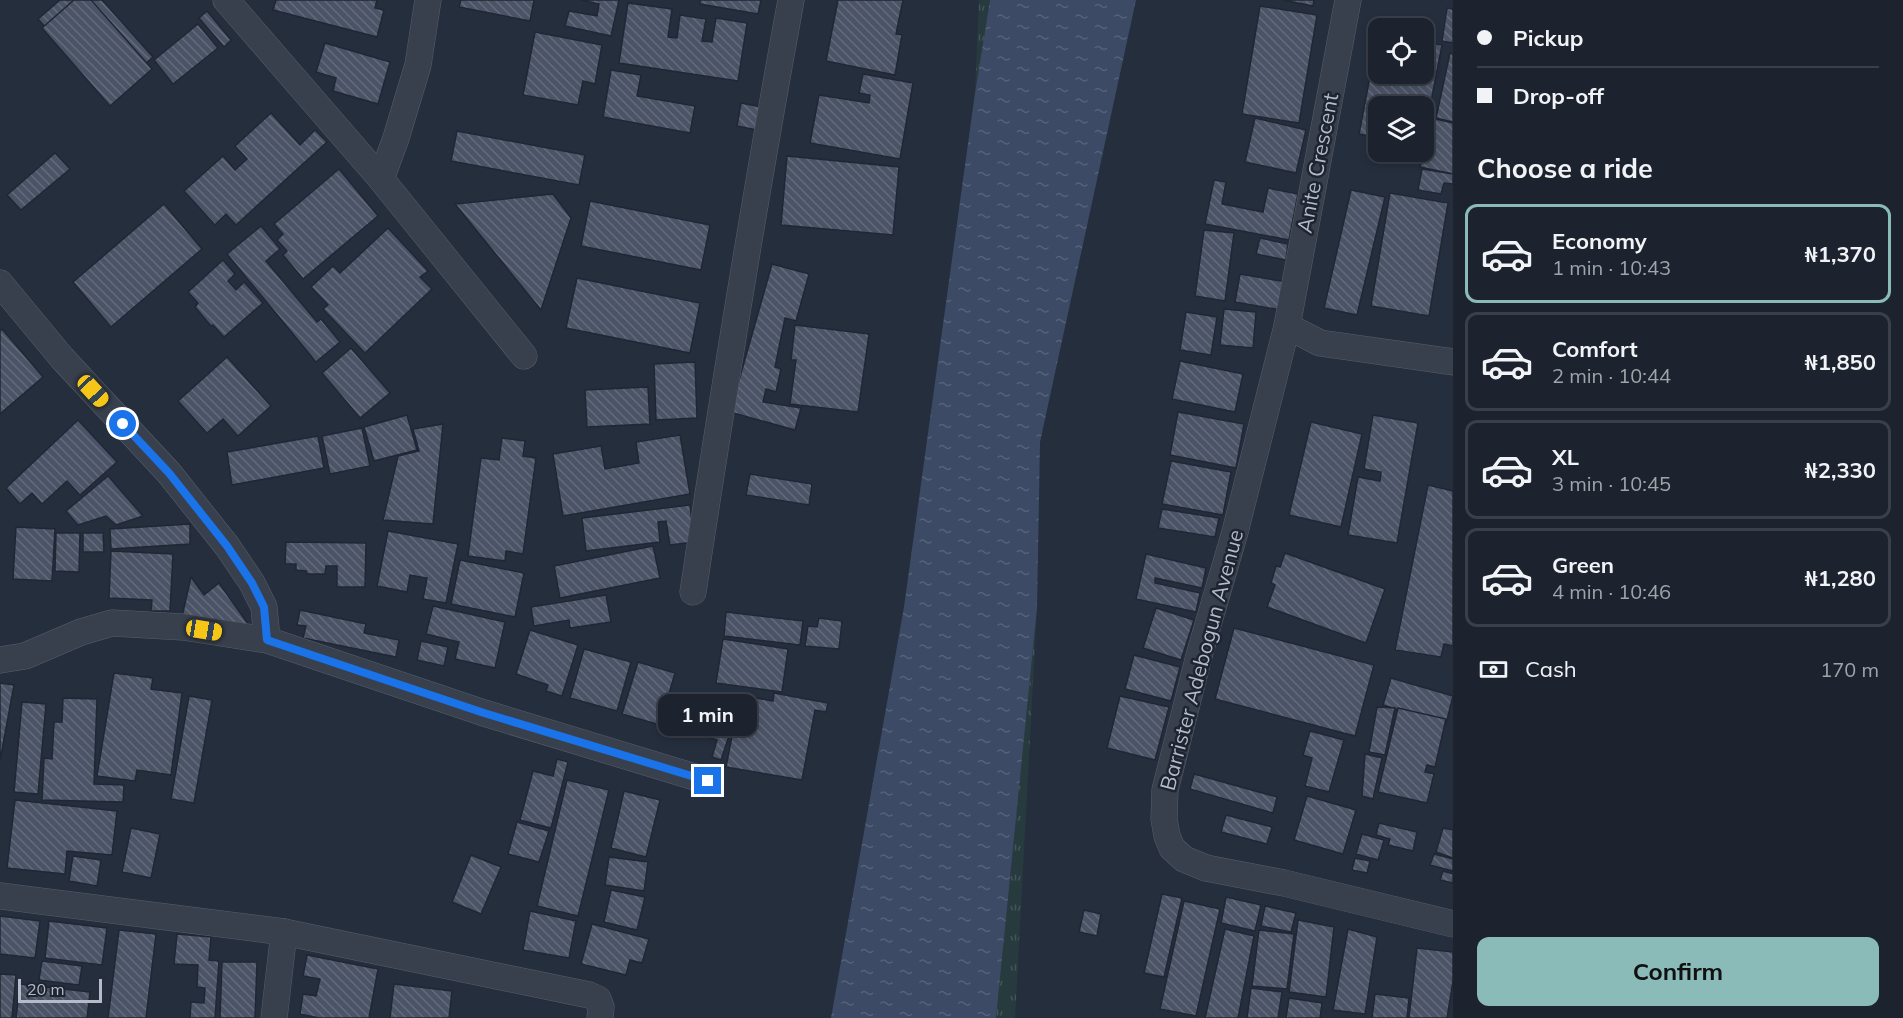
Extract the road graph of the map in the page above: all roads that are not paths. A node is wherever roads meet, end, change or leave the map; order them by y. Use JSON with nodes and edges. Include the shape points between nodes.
{"nodes":[{"id":1,"x":226,"y":0,"type":"edge"},
{"id":2,"x":428,"y":0,"type":"edge"},
{"id":3,"x":791,"y":0,"type":"edge"},
{"id":4,"x":1348,"y":0,"type":"edge"},
{"id":5,"x":381,"y":179,"type":"junction"},
{"id":6,"x":0,"y":283,"type":"edge"},
{"id":7,"x":1287,"y":326,"type":"junction"},
{"id":8,"x":524,"y":356,"type":"dead end"},
{"id":9,"x":1453,"y":362,"type":"edge"},
{"id":10,"x":693,"y":592,"type":"dead end"},
{"id":11,"x":267,"y":640,"type":"junction"},
{"id":12,"x":0,"y":660,"type":"edge"},
{"id":13,"x":708,"y":781,"type":"dead end"},
{"id":14,"x":0,"y":896,"type":"edge"},
{"id":15,"x":1453,"y":924,"type":"edge"},
{"id":16,"x":284,"y":932,"type":"junction"},
{"id":17,"x":599,"y":1008,"type":"edge"},
{"id":18,"x":274,"y":1018,"type":"edge"}],
"edges":[{"from":1,"to":5,"type":"street"},
{"from":2,"to":5,"type":"street","via":[[418,65]]},
{"from":3,"to":10,"type":"street","via":[[751,222]]},
{"from":4,"to":7,"type":"street","name":"Anite Crescent"},
{"from":5,"to":8,"type":"street"},
{"from":6,"to":11,"type":"street","via":[[62,358],[169,473],[227,546],[264,607]]},
{"from":7,"to":9,"type":"street","via":[[1320,343]]},
{"from":7,"to":15,"type":"street","name":"Barrister Adebogun Avenue","via":[[1178,737],[1166,790],[1167,836],[1184,860],[1206,868]]},
{"from":11,"to":12,"type":"street","via":[[183,627],[112,623],[25,656]]},
{"from":11,"to":13,"type":"street","via":[[484,713]]},
{"from":14,"to":16,"type":"street"},
{"from":16,"to":17,"type":"street","via":[[589,995]]},
{"from":16,"to":18,"type":"street"}]}
